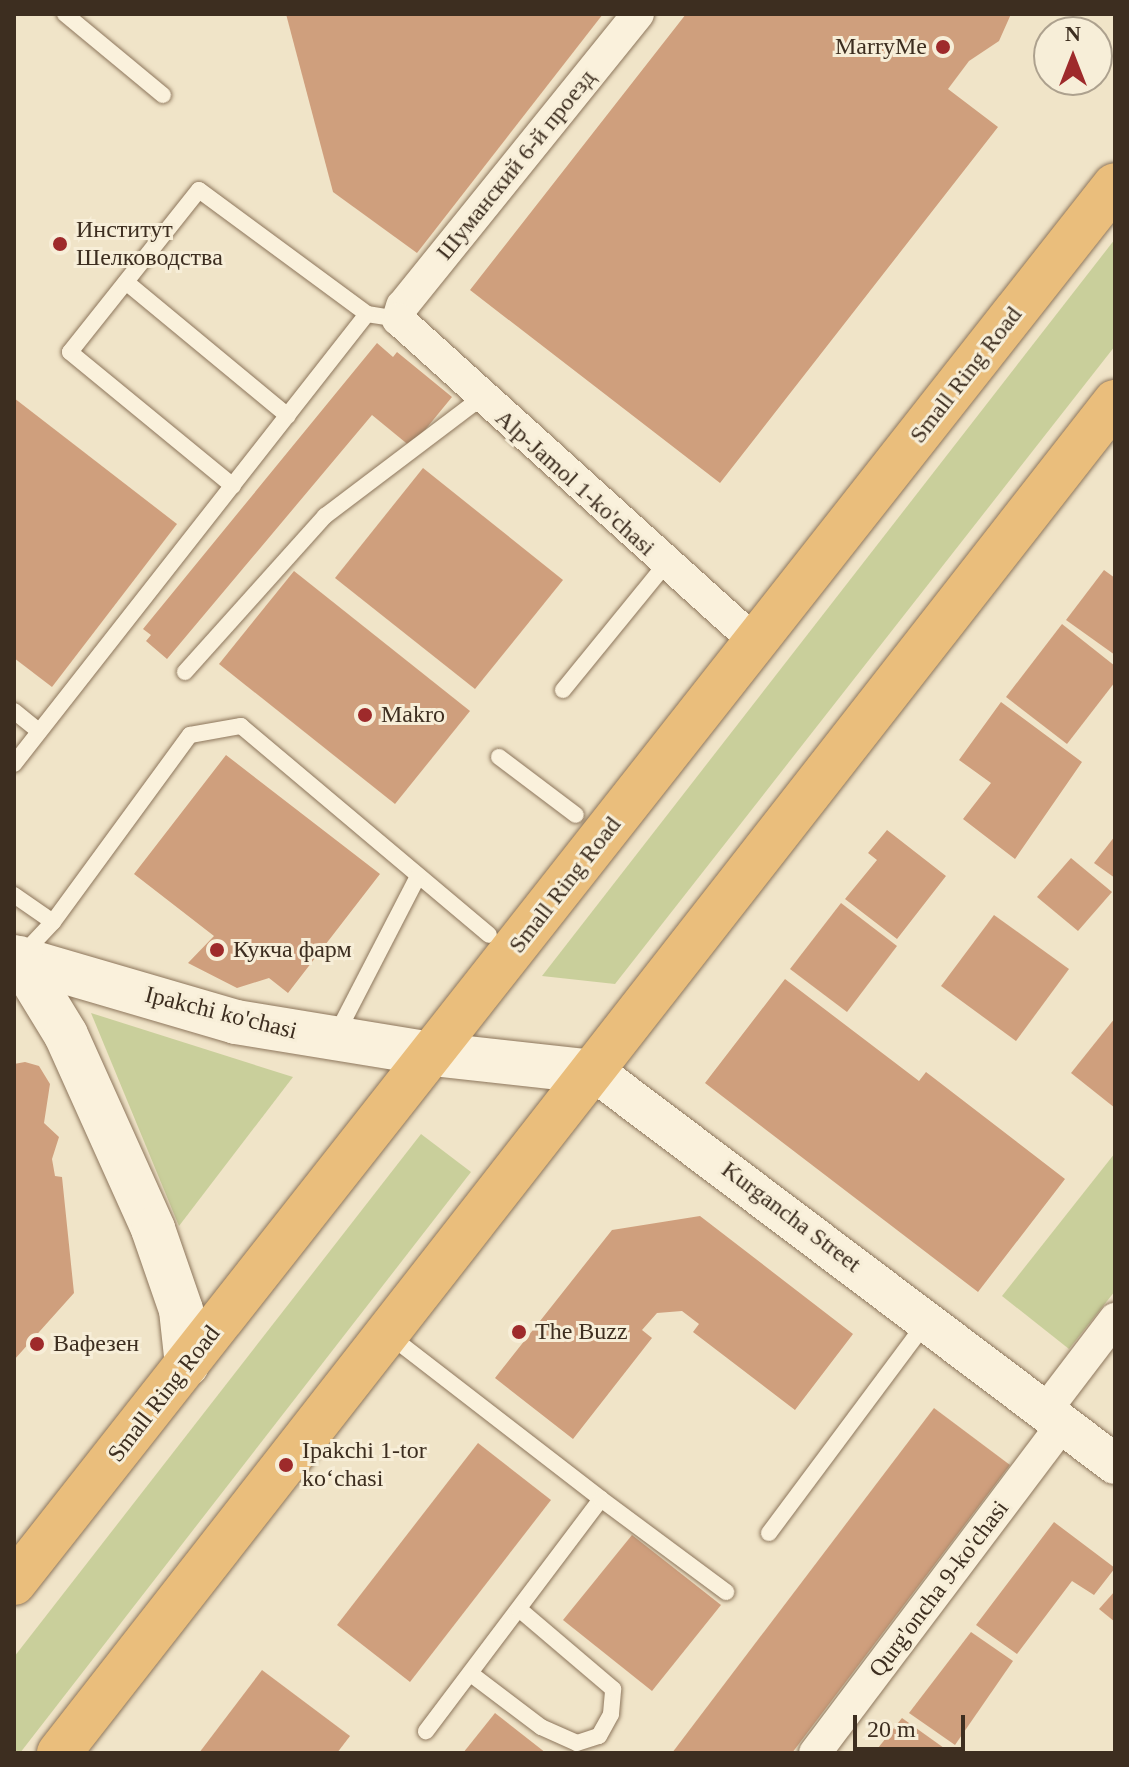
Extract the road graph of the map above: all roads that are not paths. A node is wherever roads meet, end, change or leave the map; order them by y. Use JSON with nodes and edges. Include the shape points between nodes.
{"nodes":[{"id":1,"x":65,"y":14,"type":"edge"},
{"id":2,"x":638,"y":14,"type":"edge"},
{"id":3,"x":163,"y":95,"type":"dead end"},
{"id":4,"x":1115,"y":185,"type":"edge"},
{"id":5,"x":126,"y":282,"type":"junction"},
{"id":6,"x":383,"y":316,"type":"junction"},
{"id":7,"x":481,"y":398,"type":"junction"},
{"id":8,"x":1115,"y":402,"type":"edge"},
{"id":9,"x":288,"y":416,"type":"junction"},
{"id":10,"x":233,"y":486,"type":"junction"},
{"id":11,"x":665,"y":565,"type":"junction"},
{"id":12,"x":757,"y":643,"type":"junction"},
{"id":13,"x":185,"y":672,"type":"dead end"},
{"id":14,"x":563,"y":690,"type":"dead end"},
{"id":15,"x":14,"y":711,"type":"edge"},
{"id":16,"x":39,"y":731,"type":"junction"},
{"id":17,"x":499,"y":757,"type":"dead end"},
{"id":18,"x":14,"y":764,"type":"edge"},
{"id":19,"x":576,"y":815,"type":"dead end"},
{"id":20,"x":418,"y":876,"type":"junction"},
{"id":21,"x":14,"y":895,"type":"edge"},
{"id":22,"x":53,"y":922,"type":"junction"},
{"id":23,"x":489,"y":935,"type":"dead end"},
{"id":24,"x":17,"y":957,"type":"edge"},
{"id":25,"x":335,"y":1039,"type":"junction"},
{"id":26,"x":432,"y":1054,"type":"junction"},
{"id":27,"x":595,"y":1072,"type":"junction"},
{"id":28,"x":1115,"y":1319,"type":"edge"},
{"id":29,"x":926,"y":1321,"type":"junction"},
{"id":30,"x":388,"y":1334,"type":"junction"},
{"id":31,"x":187,"y":1365,"type":"junction"},
{"id":32,"x":1054,"y":1417,"type":"junction"},
{"id":33,"x":1115,"y":1464,"type":"edge"},
{"id":34,"x":601,"y":1499,"type":"junction"},
{"id":35,"x":769,"y":1533,"type":"dead end"},
{"id":36,"x":14,"y":1583,"type":"edge"},
{"id":37,"x":726,"y":1592,"type":"dead end"},
{"id":38,"x":519,"y":1609,"type":"junction"},
{"id":39,"x":471,"y":1674,"type":"junction"},
{"id":40,"x":426,"y":1731,"type":"dead end"},
{"id":41,"x":59,"y":1753,"type":"edge"},
{"id":42,"x":815,"y":1753,"type":"edge"}],
"edges":[{"from":1,"to":3,"type":"lane"},
{"from":2,"to":6,"type":"street","name":"Шуманский 6-й проезд","via":[[402,306]]},
{"from":4,"to":12,"type":"highway","name":"Small Ring Road"},
{"from":5,"to":6,"type":"lane","via":[[199,190]]},
{"from":5,"to":9,"type":"lane"},
{"from":5,"to":10,"type":"lane","via":[[70,352]]},
{"from":6,"to":7,"type":"street","name":"Alp-Jamol 1-ko'chasi"},
{"from":6,"to":9,"type":"lane"},
{"from":7,"to":11,"type":"street","name":"Alp-Jamol 1-ko'chasi"},
{"from":7,"to":13,"type":"lane","via":[[325,516]]},
{"from":8,"to":27,"type":"highway"},
{"from":9,"to":10,"type":"lane"},
{"from":10,"to":16,"type":"lane"},
{"from":11,"to":12,"type":"street","name":"Alp-Jamol 1-ko'chasi"},
{"from":11,"to":14,"type":"lane"},
{"from":12,"to":26,"type":"highway","name":"Small Ring Road"},
{"from":15,"to":16,"type":"lane"},
{"from":16,"to":18,"type":"lane"},
{"from":17,"to":19,"type":"lane"},
{"from":20,"to":22,"type":"lane","via":[[241,726],[190,735]]},
{"from":20,"to":23,"type":"lane"},
{"from":20,"to":25,"type":"lane"},
{"from":21,"to":22,"type":"lane"},
{"from":22,"to":24,"type":"lane"},
{"from":24,"to":25,"type":"main road","name":"Ipakchi ko'chasi","via":[[236,1022]]},
{"from":24,"to":31,"type":"main road","via":[[66,1035],[153,1229],[181,1310]]},
{"from":25,"to":26,"type":"main road","name":"Ipakchi ko'chasi"},
{"from":26,"to":27,"type":"main road"},
{"from":26,"to":31,"type":"highway","name":"Small Ring Road"},
{"from":27,"to":29,"type":"street","name":"Kurgancha Street"},
{"from":27,"to":30,"type":"highway"},
{"from":28,"to":32,"type":"street","name":"Qurg'oncha 9-ko'chasi"},
{"from":29,"to":32,"type":"street","name":"Kurgancha Street"},
{"from":29,"to":35,"type":"lane"},
{"from":30,"to":34,"type":"lane"},
{"from":30,"to":41,"type":"highway"},
{"from":31,"to":36,"type":"highway","name":"Small Ring Road"},
{"from":32,"to":33,"type":"street","name":"Kurgancha Street"},
{"from":32,"to":42,"type":"street","name":"Qurg'oncha 9-ko'chasi"},
{"from":34,"to":37,"type":"lane"},
{"from":34,"to":38,"type":"lane"},
{"from":38,"to":39,"type":"lane"},
{"from":38,"to":39,"type":"lane","via":[[613,1689],[611,1714],[599,1736],[577,1743],[541,1727]]},
{"from":39,"to":40,"type":"lane"}]}
